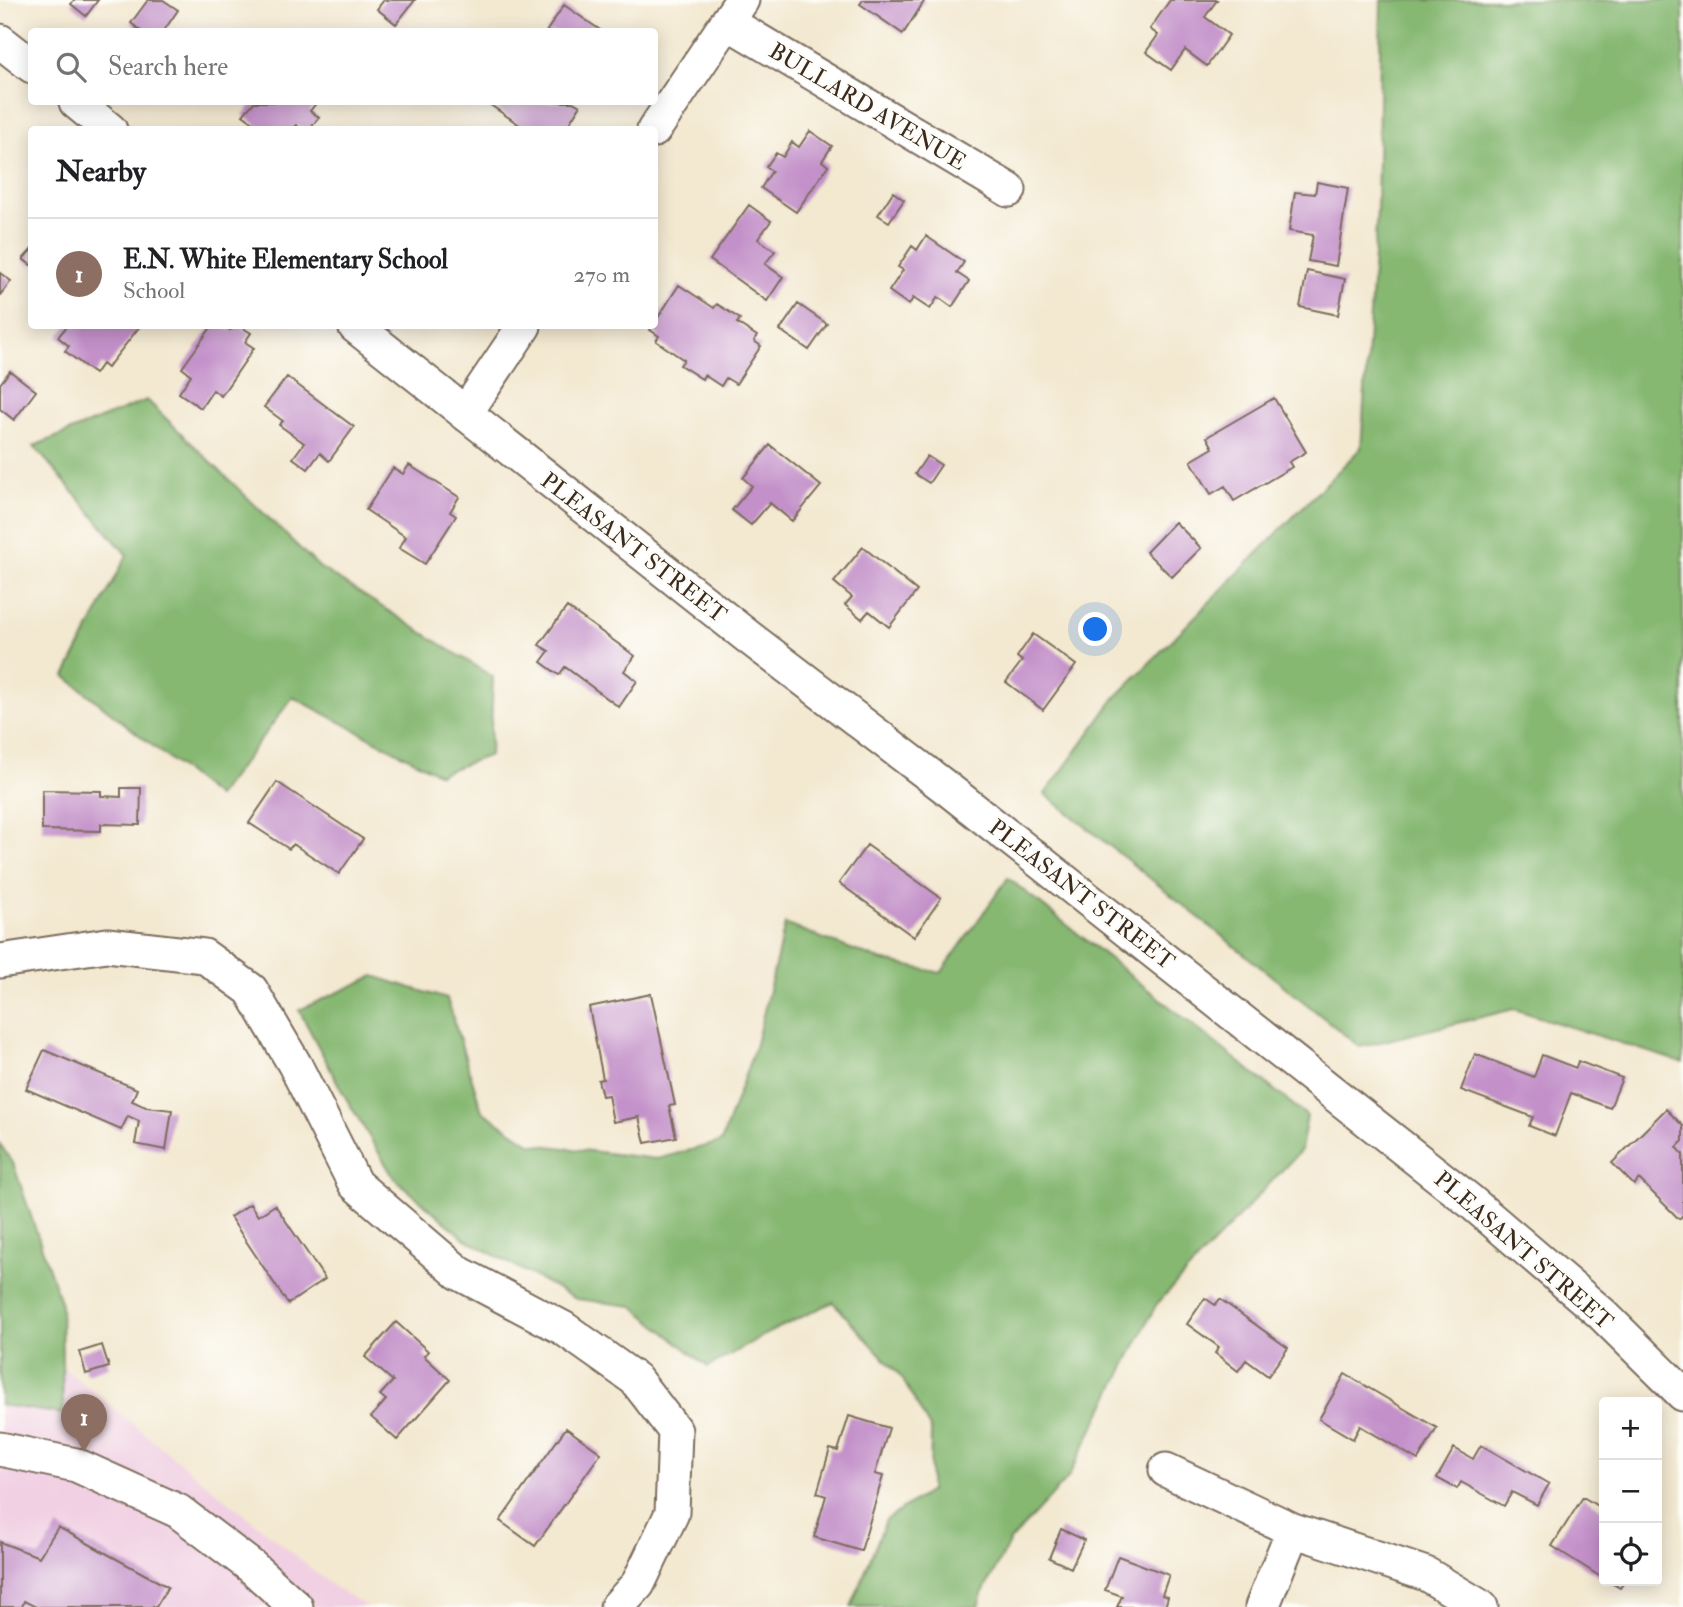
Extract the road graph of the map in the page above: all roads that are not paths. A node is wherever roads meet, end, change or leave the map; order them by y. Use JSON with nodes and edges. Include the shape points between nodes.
{"nodes":[{"id":1,"x":734,"y":11,"type":"edge"},
{"id":2,"x":0,"y":41,"type":"edge"},
{"id":3,"x":28,"y":63,"type":"edge"},
{"id":4,"x":80,"y":105,"type":"edge"},
{"id":5,"x":105,"y":126,"type":"edge"},
{"id":6,"x":657,"y":126,"type":"edge"},
{"id":7,"x":1009,"y":190,"type":"dead end"},
{"id":8,"x":359,"y":329,"type":"edge"},
{"id":9,"x":522,"y":329,"type":"edge"},
{"id":10,"x":466,"y":414,"type":"junction"},
{"id":11,"x":0,"y":961,"type":"edge"},
{"id":12,"x":1683,"y":1394,"type":"edge"},
{"id":13,"x":0,"y":1449,"type":"edge"},
{"id":14,"x":1167,"y":1470,"type":"dead end"},
{"id":15,"x":1293,"y":1530,"type":"junction"},
{"id":16,"x":296,"y":1607,"type":"edge"},
{"id":17,"x":617,"y":1607,"type":"edge"},
{"id":18,"x":1262,"y":1607,"type":"edge"},
{"id":19,"x":1481,"y":1607,"type":"edge"}],
"edges":[{"from":1,"to":6,"type":"street"},
{"from":1,"to":7,"type":"street","name":"BULLARD AVENUE"},
{"from":2,"to":3,"type":"street"},
{"from":4,"to":5,"type":"street"},
{"from":8,"to":10,"type":"street","name":"PLEASANT STREET"},
{"from":9,"to":10,"type":"street"},
{"from":10,"to":12,"type":"street","name":"PLEASANT STREET","via":[[1470,1201],[1601,1313]]},
{"from":11,"to":17,"type":"street","via":[[107,945],[204,956],[251,990],[355,1184],[459,1273],[563,1328],[635,1379],[674,1431],[672,1513],[638,1584]]},
{"from":13,"to":16,"type":"street","via":[[76,1465],[178,1511]]},
{"from":14,"to":15,"type":"street"},
{"from":15,"to":18,"type":"street"},
{"from":15,"to":19,"type":"street","via":[[1426,1574]]}]}
